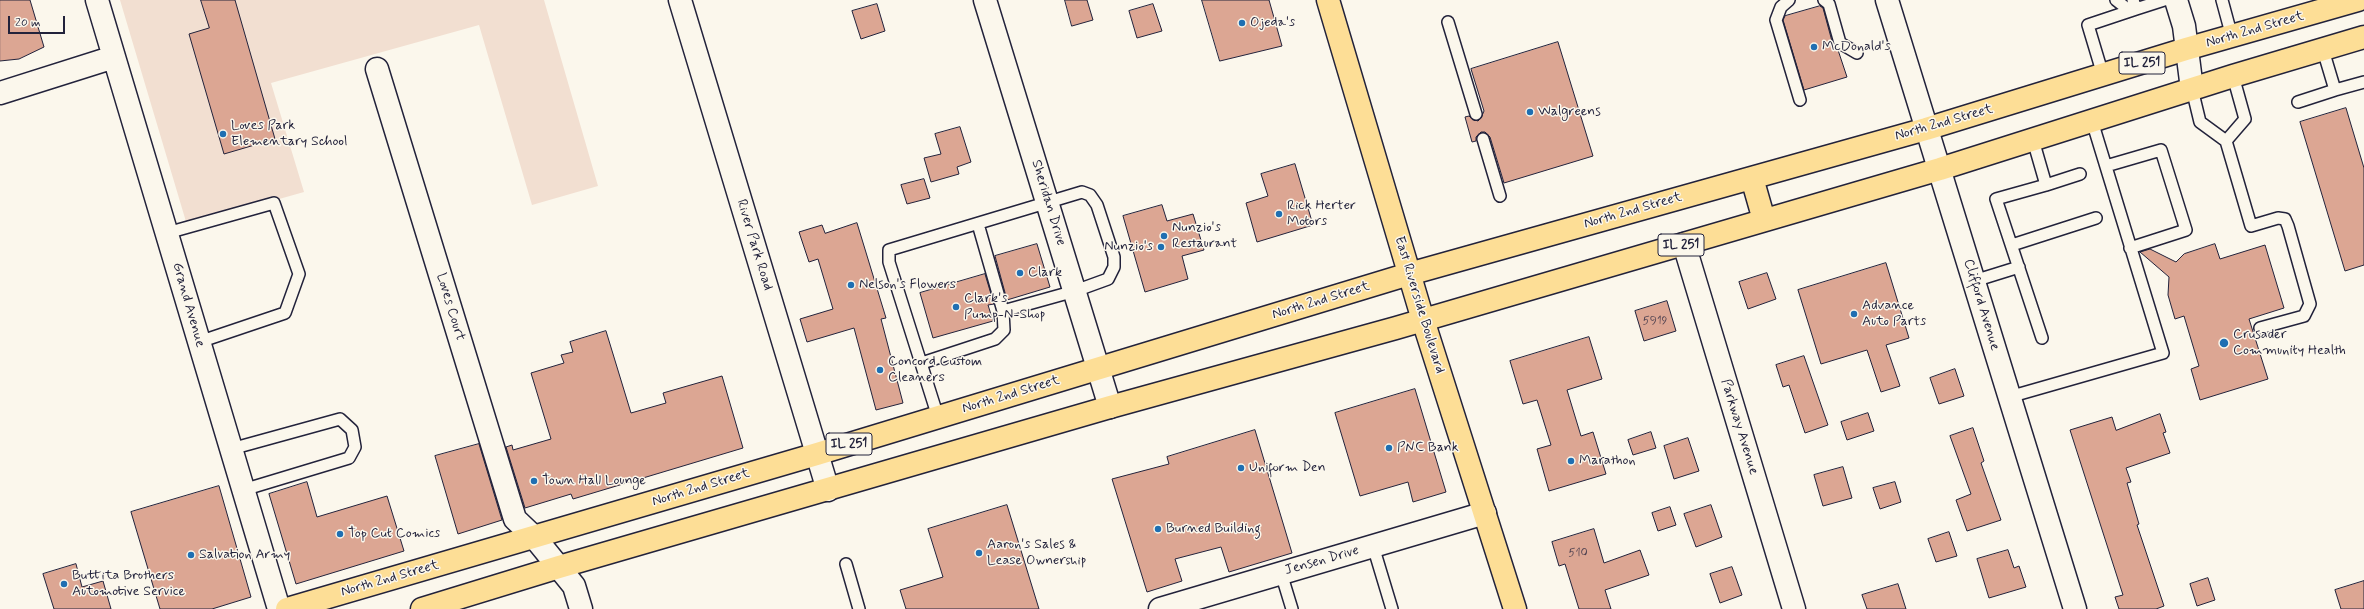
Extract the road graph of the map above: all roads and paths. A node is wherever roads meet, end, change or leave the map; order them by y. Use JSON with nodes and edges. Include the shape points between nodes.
{"nodes":[{"id":1,"x":97,"y":0,"type":"edge"},
{"id":2,"x":680,"y":0,"type":"edge"},
{"id":3,"x":985,"y":0,"type":"edge"},
{"id":4,"x":1328,"y":0,"type":"edge"},
{"id":5,"x":1789,"y":0,"type":"edge"},
{"id":6,"x":1824,"y":0,"type":"edge"},
{"id":7,"x":1887,"y":0,"type":"edge"},
{"id":8,"x":2116,"y":0,"type":"edge"},
{"id":9,"x":2164,"y":0,"type":"edge"},
{"id":10,"x":2176,"y":0,"type":"edge"},
{"id":11,"x":2222,"y":0,"type":"edge"},
{"id":12,"x":2358,"y":0,"type":"edge"},
{"id":13,"x":2133,"y":7,"type":"edge"},
{"id":14,"x":1448,"y":22,"type":"dead end"},
{"id":15,"x":2232,"y":37,"type":"junction"},
{"id":16,"x":2364,"y":37,"type":"edge"},
{"id":17,"x":2186,"y":49,"type":"junction"},
{"id":18,"x":2323,"y":50,"type":"junction"},
{"id":19,"x":1857,"y":53,"type":"dead end"},
{"id":20,"x":114,"y":57,"type":"junction"},
{"id":21,"x":377,"y":70,"type":"dead end"},
{"id":22,"x":2102,"y":75,"type":"junction"},
{"id":23,"x":2233,"y":76,"type":"junction"},
{"id":24,"x":2364,"y":82,"type":"edge"},
{"id":25,"x":2192,"y":89,"type":"junction"},
{"id":26,"x":2335,"y":90,"type":"junction"},
{"id":27,"x":0,"y":93,"type":"edge"},
{"id":28,"x":1800,"y":100,"type":"dead end"},
{"id":29,"x":2298,"y":102,"type":"dead end"},
{"id":30,"x":1476,"y":114,"type":"dead end"},
{"id":31,"x":2092,"y":121,"type":"junction"},
{"id":32,"x":1926,"y":129,"type":"junction"},
{"id":33,"x":1483,"y":139,"type":"dead end"},
{"id":34,"x":2033,"y":140,"type":"junction"},
{"id":35,"x":2226,"y":141,"type":"junction"},
{"id":36,"x":2106,"y":166,"type":"junction"},
{"id":37,"x":1940,"y":169,"type":"junction"},
{"id":38,"x":2080,"y":174,"type":"dead end"},
{"id":39,"x":1752,"y":178,"type":"junction"},
{"id":40,"x":2046,"y":184,"type":"junction"},
{"id":41,"x":1500,"y":196,"type":"dead end"},
{"id":42,"x":1048,"y":203,"type":"junction"},
{"id":43,"x":2096,"y":218,"type":"dead end"},
{"id":44,"x":1764,"y":220,"type":"junction"},
{"id":45,"x":978,"y":224,"type":"junction"},
{"id":46,"x":167,"y":233,"type":"junction"},
{"id":47,"x":1684,"y":244,"type":"junction"},
{"id":48,"x":2012,"y":246,"type":"junction"},
{"id":49,"x":2130,"y":248,"type":"junction"},
{"id":50,"x":2019,"y":267,"type":"junction"},
{"id":51,"x":1409,"y":274,"type":"junction"},
{"id":52,"x":1974,"y":281,"type":"junction"},
{"id":53,"x":1075,"y":292,"type":"junction"},
{"id":54,"x":1003,"y":311,"type":"junction"},
{"id":55,"x":1423,"y":320,"type":"junction"},
{"id":56,"x":2260,"y":328,"type":"dead end"},
{"id":57,"x":2042,"y":338,"type":"dead end"},
{"id":58,"x":199,"y":342,"type":"junction"},
{"id":59,"x":922,"y":363,"type":"junction"},
{"id":60,"x":1098,"y":369,"type":"junction"},
{"id":61,"x":2009,"y":397,"type":"junction"},
{"id":62,"x":1110,"y":407,"type":"junction"},
{"id":63,"x":938,"y":418,"type":"junction"},
{"id":64,"x":231,"y":449,"type":"junction"},
{"id":65,"x":817,"y":454,"type":"junction"},
{"id":66,"x":243,"y":490,"type":"junction"},
{"id":67,"x":828,"y":490,"type":"junction"},
{"id":68,"x":1485,"y":513,"type":"junction"},
{"id":69,"x":534,"y":538,"type":"junction"},
{"id":70,"x":1373,"y":546,"type":"junction"},
{"id":71,"x":846,"y":564,"type":"dead end"},
{"id":72,"x":559,"y":567,"type":"junction"},
{"id":73,"x":1281,"y":573,"type":"junction"},
{"id":74,"x":279,"y":609,"type":"edge"},
{"id":75,"x":287,"y":609,"type":"edge"},
{"id":76,"x":422,"y":609,"type":"edge"},
{"id":77,"x":581,"y":609,"type":"edge"},
{"id":78,"x":859,"y":609,"type":"edge"},
{"id":79,"x":1160,"y":609,"type":"edge"},
{"id":80,"x":1292,"y":609,"type":"edge"},
{"id":81,"x":1392,"y":609,"type":"edge"},
{"id":82,"x":1515,"y":609,"type":"edge"},
{"id":83,"x":1794,"y":609,"type":"edge"},
{"id":84,"x":2075,"y":609,"type":"edge"}],
"edges":[{"from":1,"to":20,"type":"street","name":"Grand Avenue"},
{"from":2,"to":65,"type":"street","name":"River Park Road"},
{"from":3,"to":42,"type":"street","name":"Sheridan Drive"},
{"from":4,"to":51,"type":"main road","name":"East Riverside Boulevard"},
{"from":5,"to":28,"type":"lane","via":[[1781,7],[1776,20]]},
{"from":6,"to":19,"type":"lane","via":[[1828,4],[1840,43]]},
{"from":7,"to":32,"type":"street","name":"Clifford Avenue"},
{"from":8,"to":13,"type":"lane"},
{"from":9,"to":13,"type":"lane"},
{"from":10,"to":17,"type":"street","via":[[2184,26]]},
{"from":11,"to":15,"type":"lane"},
{"from":12,"to":15,"type":"main road","name":"North 2nd Street","number":"IL 251"},
{"from":13,"to":22,"type":"lane","via":[[2088,25]]},
{"from":14,"to":30,"type":"lane"},
{"from":15,"to":17,"type":"main road","name":"North 2nd Street","number":"IL 251"},
{"from":16,"to":18,"type":"main road","number":"IL 251"},
{"from":17,"to":22,"type":"main road","name":"North 2nd Street","number":"IL 251"},
{"from":17,"to":25,"type":"street"},
{"from":18,"to":23,"type":"main road","number":"IL 251"},
{"from":18,"to":26,"type":"lane"},
{"from":20,"to":27,"type":"street"},
{"from":20,"to":46,"type":"street","name":"Grand Avenue"},
{"from":21,"to":69,"type":"street","name":"Loves Court","via":[[515,519]]},
{"from":22,"to":32,"type":"main road","name":"North 2nd Street","number":"IL 251"},
{"from":23,"to":25,"type":"main road","number":"IL 251"},
{"from":23,"to":35,"type":"lane","via":[[2245,119]]},
{"from":24,"to":26,"type":"lane"},
{"from":25,"to":31,"type":"main road","number":"IL 251"},
{"from":25,"to":35,"type":"lane","via":[[2200,122]]},
{"from":26,"to":29,"type":"lane"},
{"from":31,"to":34,"type":"main road","number":"IL 251"},
{"from":31,"to":36,"type":"lane"},
{"from":32,"to":37,"type":"street","name":"Clifford Avenue"},
{"from":32,"to":39,"type":"main road","name":"North 2nd Street","number":"IL 251"},
{"from":33,"to":41,"type":"lane"},
{"from":34,"to":37,"type":"main road","number":"IL 251"},
{"from":34,"to":40,"type":"lane"},
{"from":35,"to":56,"type":"lane","via":[[2251,226],[2278,218],[2285,219],[2310,304],[2304,316]]},
{"from":36,"to":49,"type":"lane"},
{"from":36,"to":49,"type":"lane","via":[[2161,150],[2186,230]]},
{"from":37,"to":44,"type":"main road","number":"IL 251"},
{"from":37,"to":52,"type":"street","name":"Clifford Avenue"},
{"from":38,"to":40,"type":"lane"},
{"from":39,"to":44,"type":"main road"},
{"from":39,"to":51,"type":"main road","name":"North 2nd Street","number":"IL 251"},
{"from":40,"to":48,"type":"lane","via":[[1996,200]]},
{"from":42,"to":45,"type":"lane"},
{"from":42,"to":53,"type":"street","name":"Sheridan Drive"},
{"from":42,"to":53,"type":"lane","via":[[1082,192],[1090,195],[1097,205],[1114,257],[1114,267],[1108,279]]},
{"from":43,"to":48,"type":"lane"},
{"from":44,"to":47,"type":"main road","number":"IL 251"},
{"from":45,"to":54,"type":"lane"},
{"from":45,"to":59,"type":"lane","via":[[890,250],[889,262]]},
{"from":46,"to":58,"type":"street","name":"Grand Avenue"},
{"from":46,"to":58,"type":"lane","via":[[274,203],[299,274],[285,313]]},
{"from":47,"to":55,"type":"main road","number":"IL 251"},
{"from":47,"to":83,"type":"street","name":"Parkway Avenue"},
{"from":48,"to":50,"type":"lane"},
{"from":49,"to":61,"type":"lane","via":[[2163,353]]},
{"from":50,"to":52,"type":"lane"},
{"from":50,"to":57,"type":"lane"},
{"from":51,"to":55,"type":"main road","name":"East Riverside Boulevard"},
{"from":51,"to":60,"type":"main road","name":"North 2nd Street","number":"IL 251"},
{"from":52,"to":61,"type":"street","name":"Clifford Avenue"},
{"from":53,"to":54,"type":"lane"},
{"from":53,"to":60,"type":"street","name":"Sheridan Drive"},
{"from":54,"to":59,"type":"lane","via":[[1004,330],[995,339]]},
{"from":55,"to":62,"type":"main road","number":"IL 251"},
{"from":55,"to":68,"type":"main road","name":"East Riverside Boulevard"},
{"from":58,"to":64,"type":"street","name":"Grand Avenue"},
{"from":59,"to":63,"type":"lane"},
{"from":60,"to":62,"type":"street","name":"Sheridan Drive"},
{"from":60,"to":63,"type":"main road","name":"North 2nd Street","number":"IL 251"},
{"from":61,"to":84,"type":"street","name":"Clifford Avenue"},
{"from":62,"to":67,"type":"main road","number":"IL 251"},
{"from":63,"to":65,"type":"main road","name":"North 2nd Street","number":"IL 251"},
{"from":64,"to":66,"type":"street","name":"Grand Avenue"},
{"from":64,"to":66,"type":"lane","via":[[340,419],[352,430],[355,447],[349,458]]},
{"from":65,"to":67,"type":"street","name":"River Park Road"},
{"from":65,"to":69,"type":"main road","name":"North 2nd Street","number":"IL 251"},
{"from":66,"to":74,"type":"street","name":"Grand Avenue"},
{"from":67,"to":72,"type":"main road","number":"IL 251"},
{"from":68,"to":70,"type":"street","name":"Jensen Drive"},
{"from":68,"to":82,"type":"main road","name":"East Riverside Boulevard"},
{"from":69,"to":72,"type":"street","name":"Loves Court"},
{"from":69,"to":75,"type":"main road","name":"North 2nd Street","number":"IL 251"},
{"from":70,"to":73,"type":"street","name":"Jensen Drive"},
{"from":70,"to":81,"type":"lane"},
{"from":71,"to":78,"type":"lane"},
{"from":72,"to":76,"type":"main road","number":"IL 251"},
{"from":72,"to":77,"type":"street","name":"Loves Court","via":[[574,586]]},
{"from":73,"to":79,"type":"street","name":"Jensen Drive"},
{"from":73,"to":80,"type":"lane"}]}
